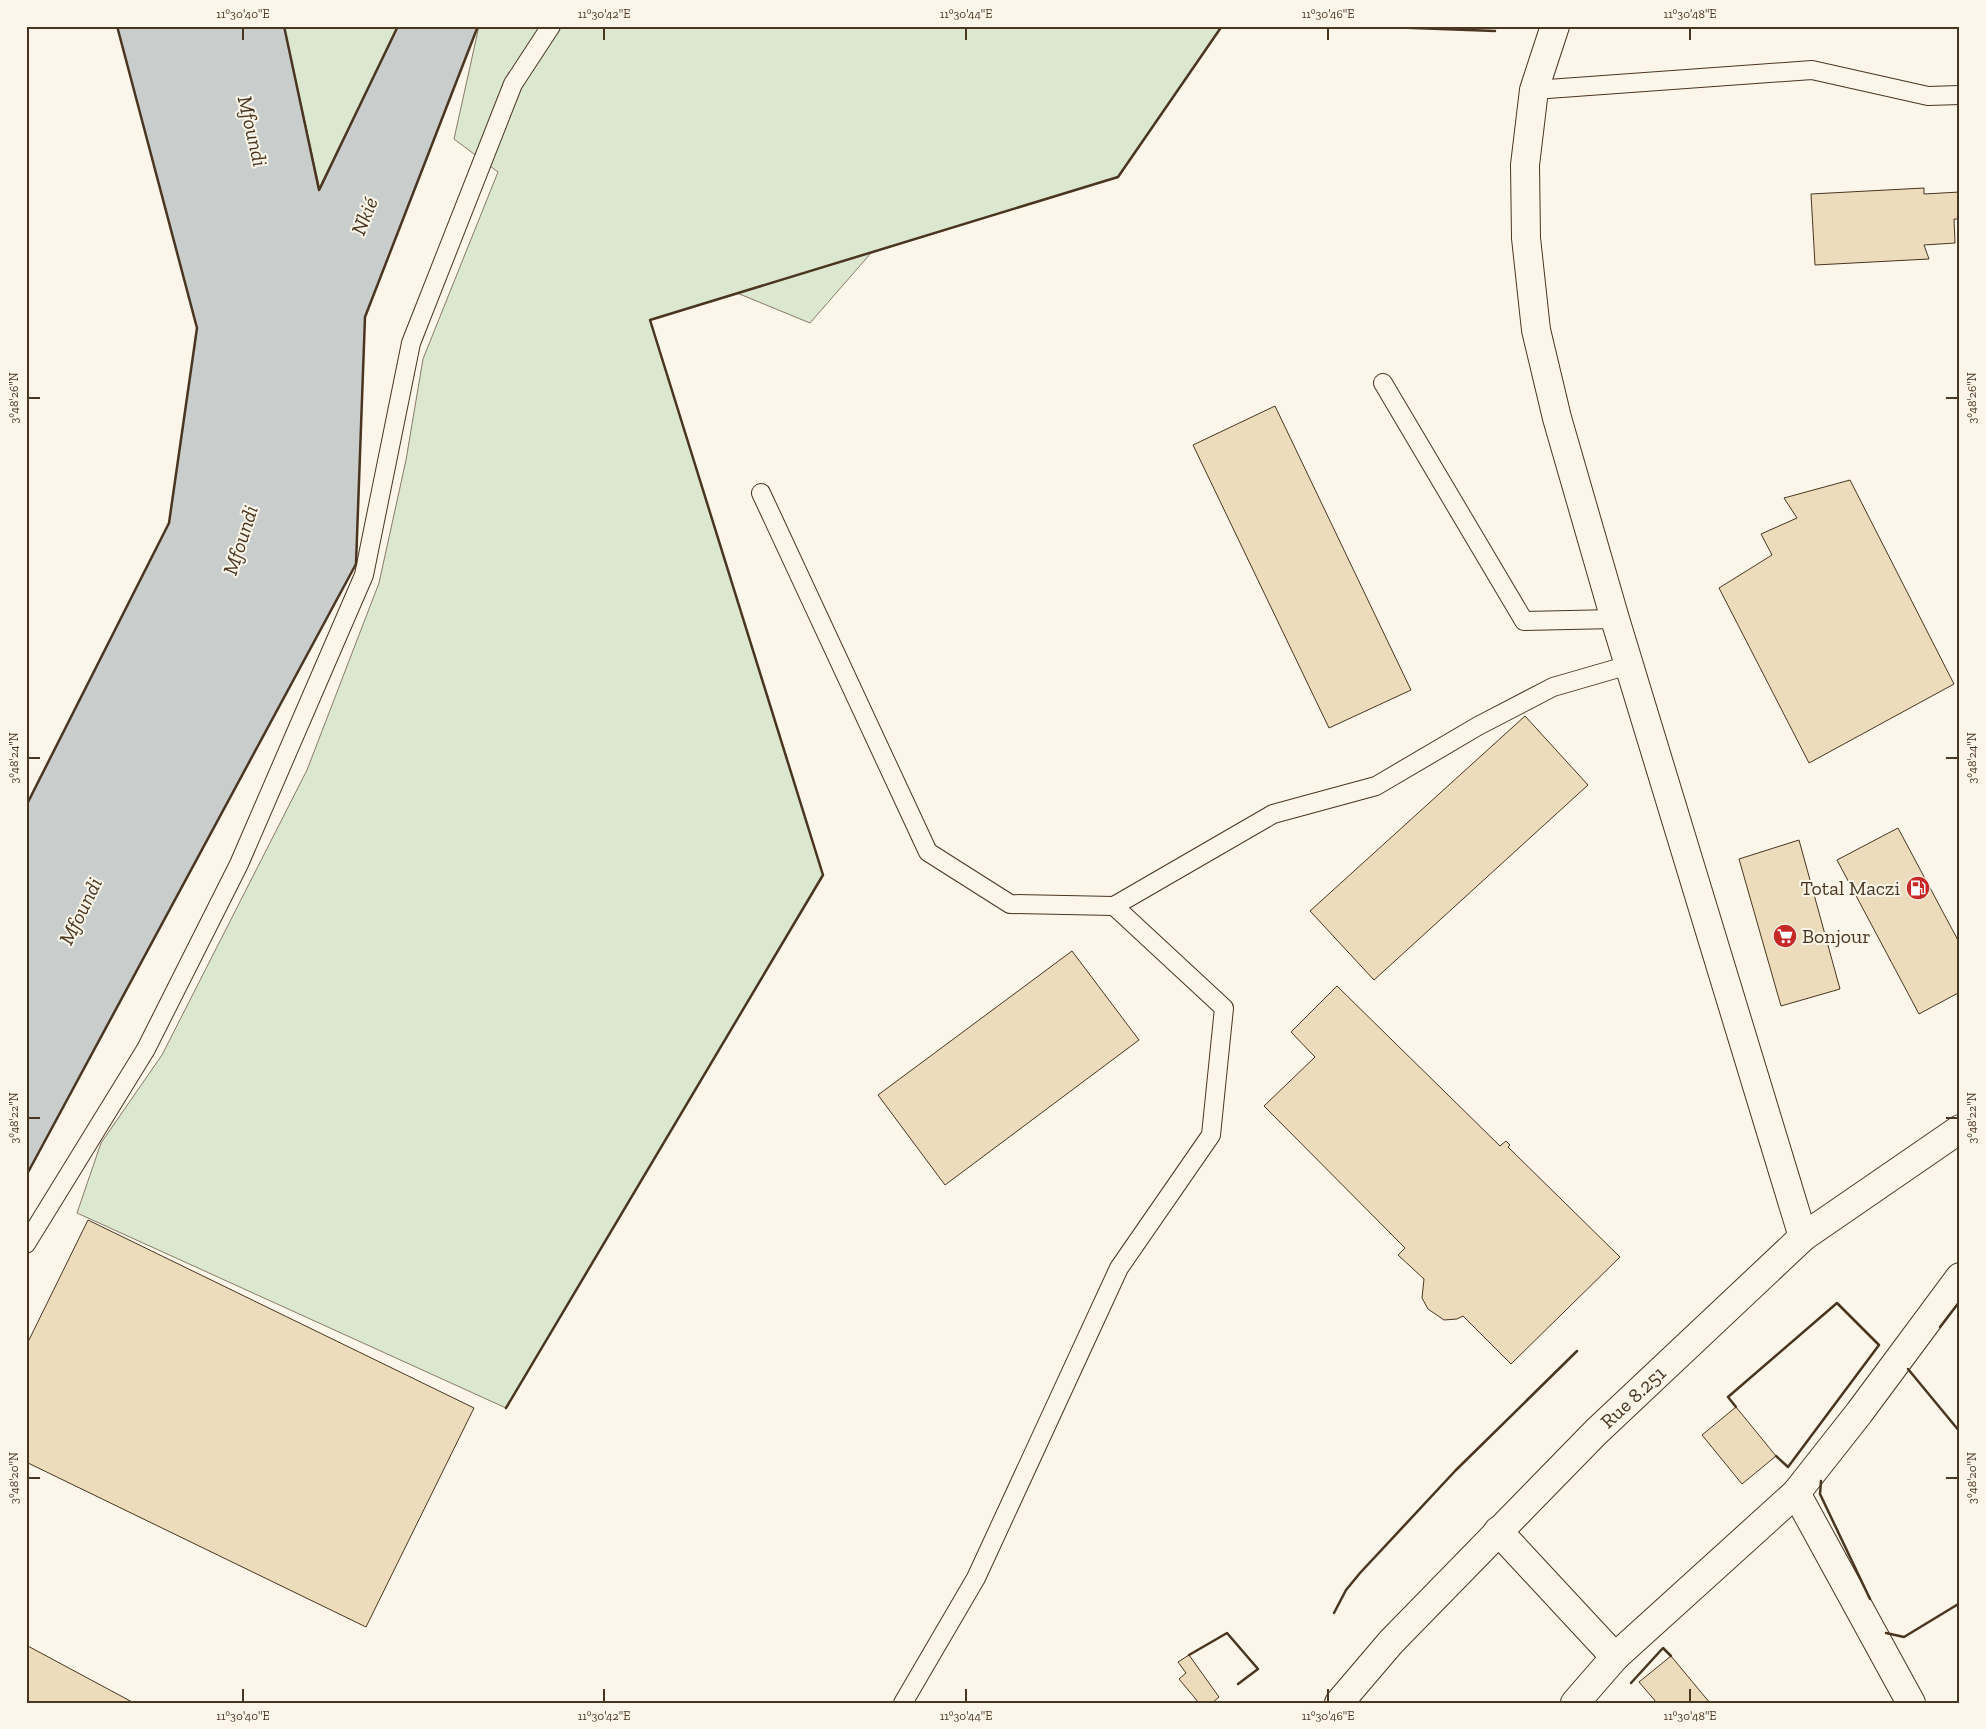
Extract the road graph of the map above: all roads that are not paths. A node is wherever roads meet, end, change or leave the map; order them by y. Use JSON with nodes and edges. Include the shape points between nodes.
{"nodes":[{"id":1,"x":551,"y":26,"type":"edge"},
{"id":2,"x":1555,"y":26,"type":"edge"},
{"id":3,"x":1534,"y":90,"type":"junction"},
{"id":4,"x":1960,"y":95,"type":"edge"},
{"id":5,"x":1383,"y":383,"type":"dead end"},
{"id":6,"x":761,"y":493,"type":"dead end"},
{"id":7,"x":1615,"y":619,"type":"junction"},
{"id":8,"x":1629,"y":666,"type":"junction"},
{"id":9,"x":1114,"y":906,"type":"junction"},
{"id":10,"x":1960,"y":1129,"type":"edge"},
{"id":11,"x":1803,"y":1237,"type":"junction"},
{"id":12,"x":26,"y":1244,"type":"edge"},
{"id":13,"x":1960,"y":1278,"type":"edge"},
{"id":14,"x":1796,"y":1493,"type":"junction"},
{"id":15,"x":1498,"y":1532,"type":"junction"},
{"id":16,"x":1615,"y":1657,"type":"junction"},
{"id":17,"x":903,"y":1703,"type":"edge"},
{"id":18,"x":1339,"y":1703,"type":"edge"},
{"id":19,"x":1575,"y":1703,"type":"edge"},
{"id":20,"x":1911,"y":1703,"type":"edge"}],
"edges":[{"from":1,"to":12,"type":"lane","via":[[513,84],[411,343],[364,575],[239,864],[146,1048]]},
{"from":2,"to":3,"type":"main road"},
{"from":3,"to":4,"type":"lane","via":[[1812,70],[1928,96]]},
{"from":3,"to":7,"type":"main road","via":[[1525,165],[1526,238],[1536,330],[1557,418]]},
{"from":5,"to":7,"type":"lane","via":[[1524,621]]},
{"from":6,"to":9,"type":"lane","via":[[928,852],[1010,904]]},
{"from":7,"to":8,"type":"main road"},
{"from":8,"to":9,"type":"lane","via":[[1553,688],[1478,726],[1376,786],[1273,814]]},
{"from":8,"to":11,"type":"main road"},
{"from":9,"to":17,"type":"lane","via":[[1224,1008],[1212,1135],[1119,1268],[976,1578]]},
{"from":10,"to":11,"type":"main road","name":"Rue 8.251"},
{"from":11,"to":15,"type":"main road","name":"Rue 8.251","via":[[1596,1432]]},
{"from":13,"to":14,"type":"main road"},
{"from":14,"to":16,"type":"main road"},
{"from":14,"to":20,"type":"main road"},
{"from":15,"to":16,"type":"main road"},
{"from":15,"to":18,"type":"main road","name":"Rue 8.251","via":[[1390,1642]]},
{"from":16,"to":19,"type":"main road"}]}
